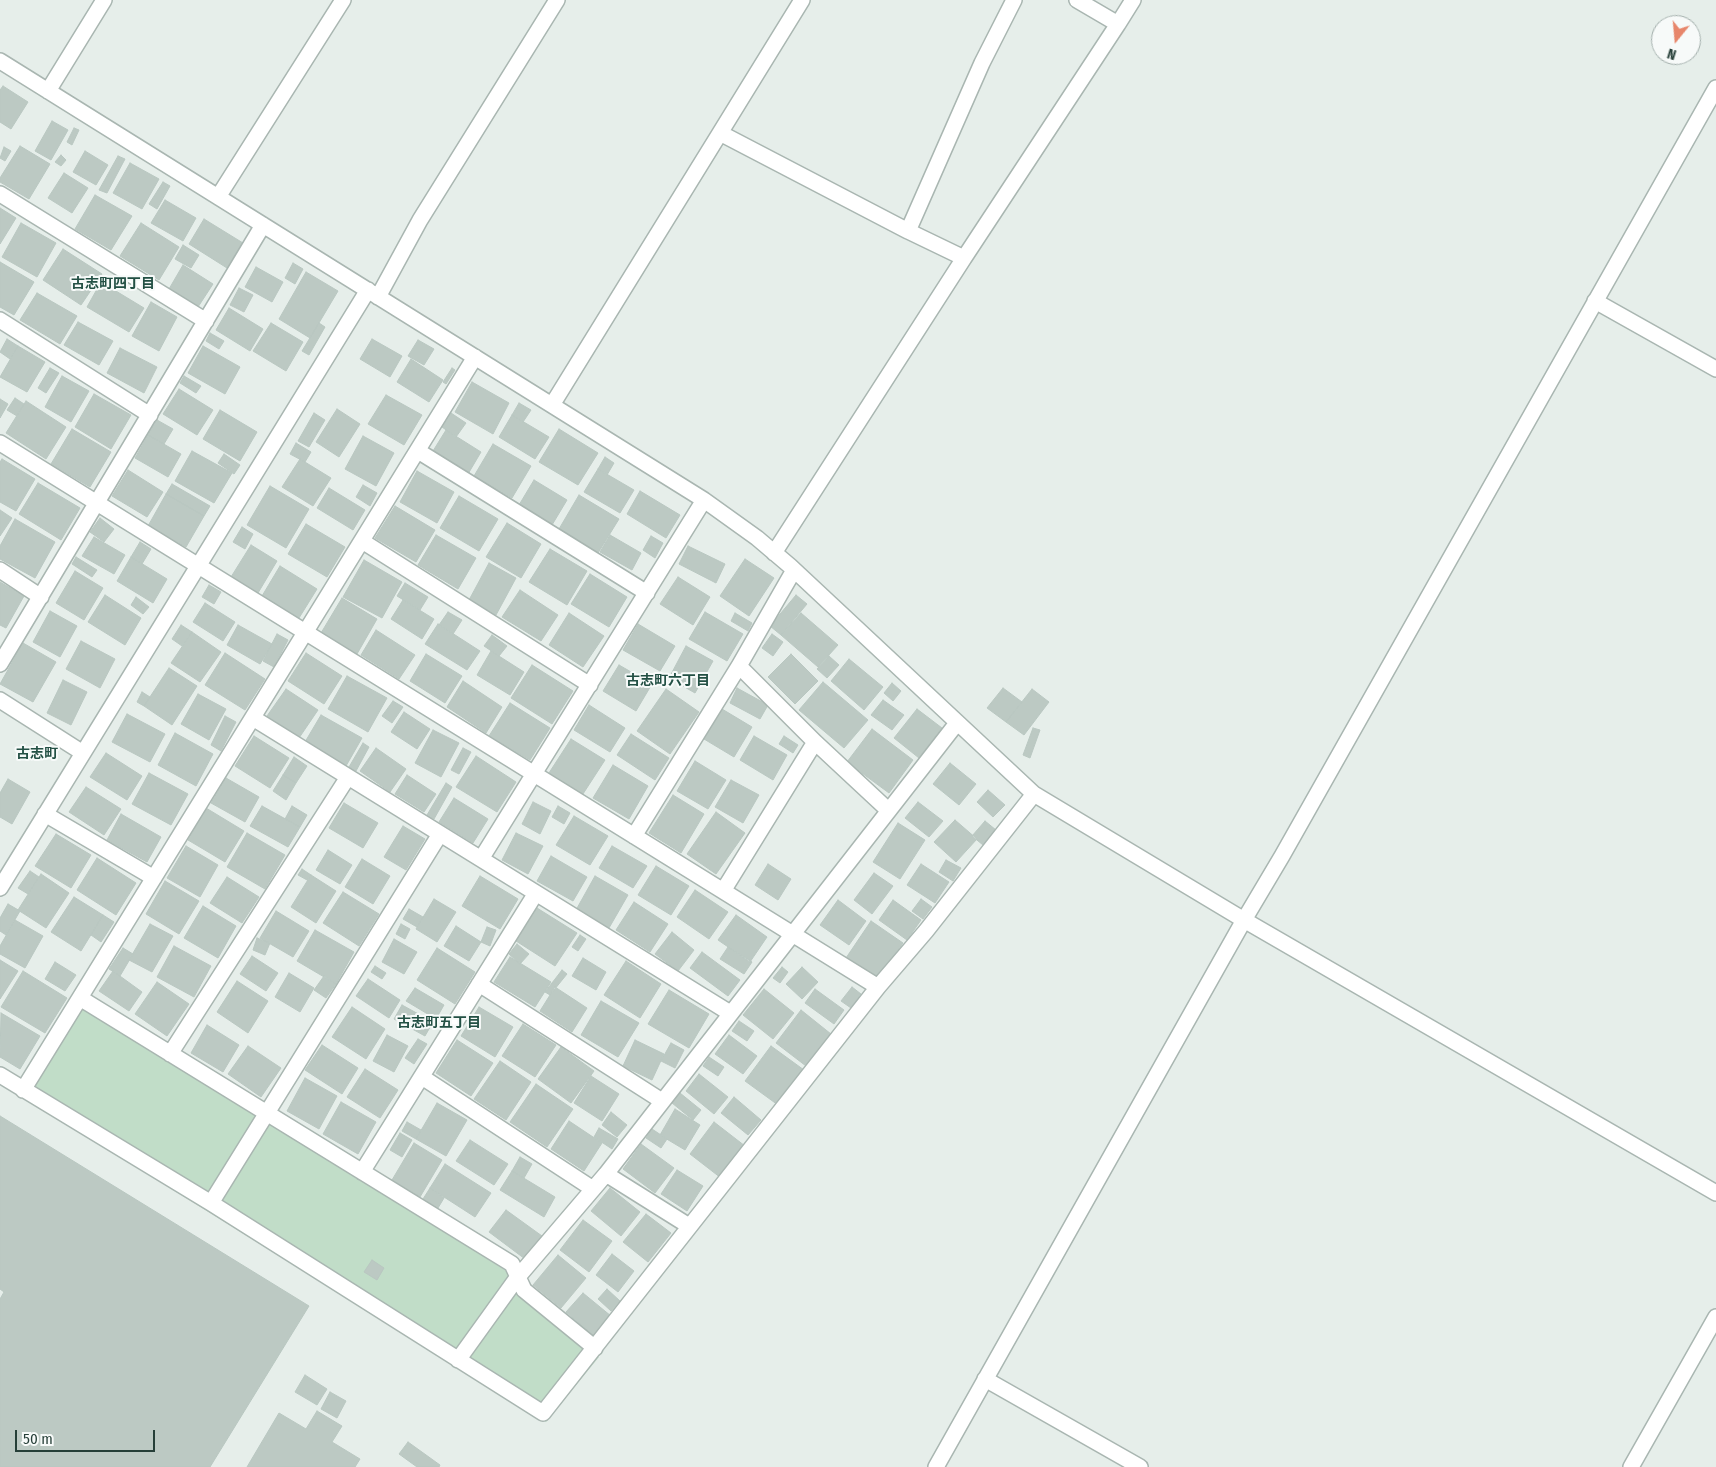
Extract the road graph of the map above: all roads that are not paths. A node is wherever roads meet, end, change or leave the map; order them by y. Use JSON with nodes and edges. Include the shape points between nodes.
{"nodes":[{"id":1,"x":104,"y":0,"type":"edge"},
{"id":2,"x":343,"y":0,"type":"edge"},
{"id":3,"x":557,"y":0,"type":"edge"},
{"id":4,"x":802,"y":0,"type":"edge"},
{"id":5,"x":1014,"y":0,"type":"edge"},
{"id":6,"x":1077,"y":0,"type":"edge"},
{"id":7,"x":1133,"y":0,"type":"edge"},
{"id":8,"x":1118,"y":24,"type":"junction"},
{"id":9,"x":0,"y":61,"type":"edge"},
{"id":10,"x":1716,"y":88,"type":"edge"},
{"id":11,"x":48,"y":91,"type":"junction"},
{"id":12,"x":720,"y":133,"type":"junction"},
{"id":13,"x":0,"y":194,"type":"edge"},
{"id":14,"x":218,"y":197,"type":"junction"},
{"id":15,"x":263,"y":225,"type":"junction"},
{"id":16,"x":908,"y":231,"type":"junction"},
{"id":17,"x":964,"y":258,"type":"junction"},
{"id":18,"x":373,"y":293,"type":"junction"},
{"id":19,"x":1595,"y":301,"type":"junction"},
{"id":20,"x":0,"y":320,"type":"edge"},
{"id":21,"x":206,"y":321,"type":"junction"},
{"id":22,"x":475,"y":357,"type":"junction"},
{"id":23,"x":1716,"y":369,"type":"edge"},
{"id":24,"x":552,"y":405,"type":"junction"},
{"id":25,"x":150,"y":414,"type":"junction"},
{"id":26,"x":0,"y":443,"type":"edge"},
{"id":27,"x":418,"y":451,"type":"junction"},
{"id":28,"x":704,"y":500,"type":"junction"},
{"id":29,"x":97,"y":503,"type":"junction"},
{"id":30,"x":362,"y":542,"type":"junction"},
{"id":31,"x":774,"y":553,"type":"junction"},
{"id":32,"x":198,"y":566,"type":"junction"},
{"id":33,"x":0,"y":570,"type":"edge"},
{"id":34,"x":794,"y":570,"type":"junction"},
{"id":35,"x":647,"y":593,"type":"junction"},
{"id":36,"x":41,"y":596,"type":"junction"},
{"id":37,"x":306,"y":632,"type":"junction"},
{"id":38,"x":0,"y":664,"type":"edge"},
{"id":39,"x":738,"y":666,"type":"junction"},
{"id":40,"x":590,"y":685,"type":"junction"},
{"id":41,"x":0,"y":700,"type":"edge"},
{"id":42,"x":252,"y":718,"type":"junction"},
{"id":43,"x":957,"y":723,"type":"junction"},
{"id":44,"x":815,"y":742,"type":"junction"},
{"id":45,"x":83,"y":753,"type":"junction"},
{"id":46,"x":534,"y":774,"type":"junction"},
{"id":47,"x":348,"y":777,"type":"junction"},
{"id":48,"x":1034,"y":794,"type":"junction"},
{"id":49,"x":888,"y":810,"type":"junction"},
{"id":50,"x":45,"y":814,"type":"junction"},
{"id":51,"x":440,"y":834,"type":"junction"},
{"id":52,"x":634,"y":836,"type":"junction"},
{"id":53,"x":481,"y":860,"type":"junction"},
{"id":54,"x":154,"y":878,"type":"junction"},
{"id":55,"x":0,"y":888,"type":"edge"},
{"id":56,"x":723,"y":891,"type":"junction"},
{"id":57,"x":536,"y":893,"type":"junction"},
{"id":58,"x":1244,"y":920,"type":"junction"},
{"id":59,"x":791,"y":933,"type":"junction"},
{"id":60,"x":479,"y":984,"type":"junction"},
{"id":61,"x":878,"y":987,"type":"junction"},
{"id":62,"x":80,"y":998,"type":"junction"},
{"id":63,"x":730,"y":1013,"type":"junction"},
{"id":64,"x":170,"y":1054,"type":"junction"},
{"id":65,"x":0,"y":1075,"type":"edge"},
{"id":66,"x":422,"y":1076,"type":"junction"},
{"id":67,"x":23,"y":1090,"type":"junction"},
{"id":68,"x":662,"y":1101,"type":"junction"},
{"id":69,"x":266,"y":1113,"type":"junction"},
{"id":70,"x":362,"y":1172,"type":"junction"},
{"id":71,"x":606,"y":1174,"type":"junction"},
{"id":72,"x":593,"y":1189,"type":"junction"},
{"id":73,"x":1716,"y":1193,"type":"edge"},
{"id":74,"x":211,"y":1203,"type":"junction"},
{"id":75,"x":689,"y":1226,"type":"junction"},
{"id":76,"x":517,"y":1278,"type":"junction"},
{"id":77,"x":1716,"y":1317,"type":"edge"},
{"id":78,"x":596,"y":1348,"type":"junction"},
{"id":79,"x":458,"y":1360,"type":"junction"},
{"id":80,"x":985,"y":1379,"type":"junction"},
{"id":81,"x":936,"y":1467,"type":"edge"},
{"id":82,"x":1140,"y":1467,"type":"edge"},
{"id":83,"x":1631,"y":1467,"type":"edge"}],
"edges":[{"from":1,"to":11,"type":"street"},
{"from":2,"to":14,"type":"street"},
{"from":3,"to":18,"type":"street"},
{"from":4,"to":12,"type":"street"},
{"from":5,"to":16,"type":"street","via":[[978,72]]},
{"from":6,"to":8,"type":"street"},
{"from":7,"to":8,"type":"street"},
{"from":8,"to":17,"type":"street"},
{"from":9,"to":11,"type":"street"},
{"from":10,"to":19,"type":"street"},
{"from":11,"to":14,"type":"street"},
{"from":12,"to":16,"type":"street"},
{"from":12,"to":24,"type":"street"},
{"from":13,"to":21,"type":"street"},
{"from":14,"to":15,"type":"street"},
{"from":15,"to":18,"type":"street"},
{"from":15,"to":21,"type":"street"},
{"from":16,"to":17,"type":"street"},
{"from":17,"to":31,"type":"street"},
{"from":18,"to":22,"type":"street"},
{"from":18,"to":32,"type":"street"},
{"from":19,"to":23,"type":"street"},
{"from":19,"to":58,"type":"street"},
{"from":20,"to":25,"type":"street"},
{"from":21,"to":25,"type":"street"},
{"from":22,"to":24,"type":"street"},
{"from":22,"to":27,"type":"street"},
{"from":24,"to":28,"type":"street"},
{"from":25,"to":29,"type":"street"},
{"from":26,"to":29,"type":"street"},
{"from":27,"to":30,"type":"street"},
{"from":27,"to":35,"type":"street"},
{"from":28,"to":31,"type":"street"},
{"from":28,"to":35,"type":"street"},
{"from":29,"to":32,"type":"street"},
{"from":29,"to":36,"type":"street"},
{"from":30,"to":37,"type":"street"},
{"from":30,"to":40,"type":"street"},
{"from":31,"to":34,"type":"street"},
{"from":32,"to":37,"type":"street"},
{"from":32,"to":45,"type":"street"},
{"from":33,"to":36,"type":"street"},
{"from":34,"to":39,"type":"street"},
{"from":34,"to":43,"type":"street"},
{"from":35,"to":40,"type":"street"},
{"from":36,"to":38,"type":"street"},
{"from":37,"to":42,"type":"street"},
{"from":37,"to":46,"type":"street"},
{"from":39,"to":44,"type":"street"},
{"from":39,"to":52,"type":"street"},
{"from":40,"to":46,"type":"street"},
{"from":41,"to":45,"type":"street"},
{"from":42,"to":47,"type":"street"},
{"from":42,"to":54,"type":"street"},
{"from":43,"to":48,"type":"street"},
{"from":43,"to":49,"type":"street"},
{"from":44,"to":49,"type":"street"},
{"from":44,"to":56,"type":"street"},
{"from":45,"to":50,"type":"street"},
{"from":46,"to":52,"type":"street"},
{"from":46,"to":53,"type":"street"},
{"from":47,"to":51,"type":"street"},
{"from":47,"to":64,"type":"street"},
{"from":48,"to":58,"type":"street"},
{"from":48,"to":61,"type":"street"},
{"from":49,"to":59,"type":"street"},
{"from":50,"to":54,"type":"street"},
{"from":50,"to":55,"type":"street"},
{"from":51,"to":53,"type":"street"},
{"from":51,"to":69,"type":"street"},
{"from":52,"to":56,"type":"street"},
{"from":53,"to":57,"type":"street"},
{"from":54,"to":62,"type":"street"},
{"from":56,"to":59,"type":"street"},
{"from":57,"to":60,"type":"street"},
{"from":57,"to":63,"type":"street"},
{"from":58,"to":73,"type":"street"},
{"from":58,"to":80,"type":"street"},
{"from":59,"to":61,"type":"street"},
{"from":59,"to":63,"type":"street"},
{"from":60,"to":66,"type":"street"},
{"from":60,"to":68,"type":"street"},
{"from":61,"to":75,"type":"street"},
{"from":62,"to":64,"type":"street"},
{"from":62,"to":67,"type":"street"},
{"from":63,"to":68,"type":"street"},
{"from":64,"to":69,"type":"street"},
{"from":65,"to":67,"type":"street"},
{"from":66,"to":70,"type":"street"},
{"from":66,"to":72,"type":"street"},
{"from":67,"to":74,"type":"street"},
{"from":68,"to":71,"type":"street"},
{"from":69,"to":70,"type":"street"},
{"from":69,"to":74,"type":"street"},
{"from":70,"to":76,"type":"street","via":[[512,1264]]},
{"from":71,"to":72,"type":"street"},
{"from":71,"to":75,"type":"street"},
{"from":72,"to":76,"type":"street"},
{"from":74,"to":79,"type":"street"},
{"from":75,"to":78,"type":"street"},
{"from":76,"to":78,"type":"street","via":[[524,1290]]},
{"from":76,"to":79,"type":"street"},
{"from":77,"to":83,"type":"street"},
{"from":78,"to":79,"type":"street","via":[[543,1413]]},
{"from":80,"to":81,"type":"street"},
{"from":80,"to":82,"type":"street"}]}
